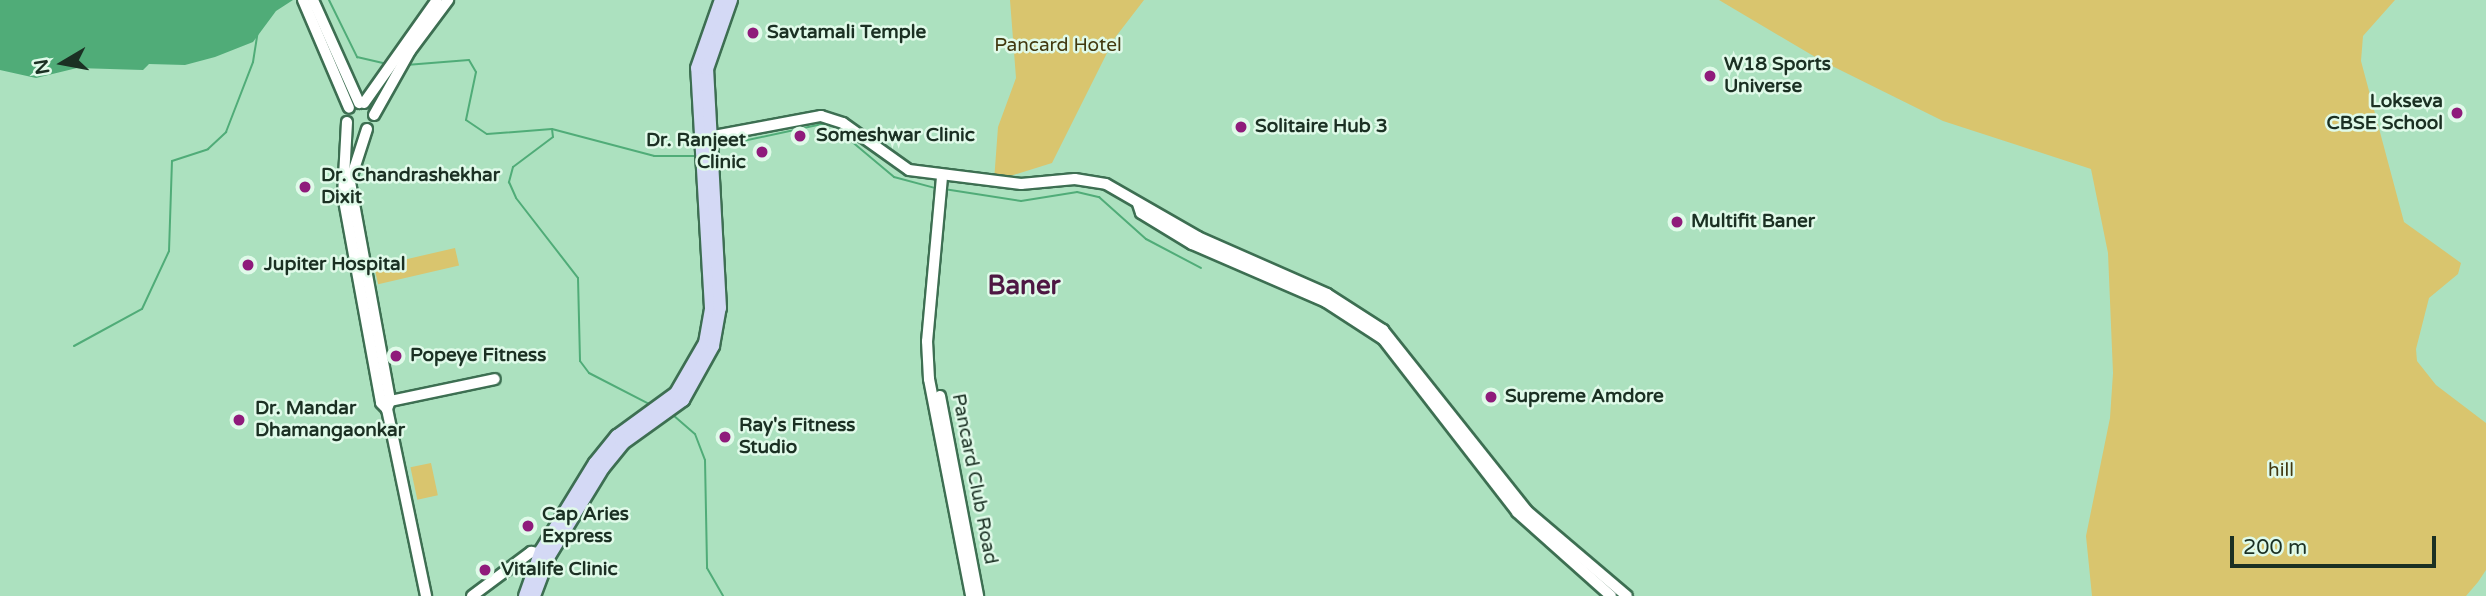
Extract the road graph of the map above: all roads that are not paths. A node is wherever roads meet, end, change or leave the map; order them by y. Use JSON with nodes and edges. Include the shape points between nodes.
{"nodes":[{"id":1,"x":303,"y":0,"type":"edge"},
{"id":2,"x":313,"y":0,"type":"edge"},
{"id":3,"x":437,"y":0,"type":"edge"},
{"id":4,"x":448,"y":0,"type":"edge"},
{"id":5,"x":721,"y":0,"type":"edge"},
{"id":6,"x":732,"y":0,"type":"edge"},
{"id":7,"x":431,"y":18,"type":"junction"},
{"id":8,"x":392,"y":76,"type":"junction"},
{"id":9,"x":344,"y":83,"type":"junction"},
{"id":10,"x":357,"y":105,"type":"junction"},
{"id":11,"x":374,"y":115,"type":"junction"},
{"id":12,"x":347,"y":122,"type":"junction"},
{"id":13,"x":367,"y":130,"type":"junction"},
{"id":14,"x":714,"y":136,"type":"junction"},
{"id":15,"x":942,"y":179,"type":"junction"},
{"id":16,"x":1138,"y":204,"type":"junction"},
{"id":17,"x":930,"y":371,"type":"junction"},
{"id":18,"x":495,"y":379,"type":"dead end"},
{"id":19,"x":673,"y":402,"type":"junction"},
{"id":20,"x":386,"y":404,"type":"junction"},
{"id":21,"x":545,"y":554,"type":"junction"},
{"id":22,"x":536,"y":574,"type":"junction"},
{"id":23,"x":426,"y":596,"type":"edge"},
{"id":24,"x":472,"y":596,"type":"edge"},
{"id":25,"x":525,"y":596,"type":"edge"},
{"id":26,"x":534,"y":596,"type":"edge"},
{"id":27,"x":971,"y":596,"type":"edge"},
{"id":28,"x":978,"y":596,"type":"edge"},
{"id":29,"x":1611,"y":596,"type":"edge"},
{"id":30,"x":1628,"y":596,"type":"edge"}],
"edges":[{"from":1,"to":9,"type":"main road"},
{"from":2,"to":9,"type":"main road"},
{"from":3,"to":7,"type":"main road"},
{"from":4,"to":7,"type":"main road"},
{"from":5,"to":19,"type":"main road","via":[[697,68],[707,162],[710,321],[694,369]]},
{"from":6,"to":14,"type":"main road","via":[[707,69]]},
{"from":7,"to":8,"type":"main road"},
{"from":8,"to":10,"type":"main road"},
{"from":8,"to":11,"type":"main road"},
{"from":9,"to":10,"type":"main road"},
{"from":10,"to":11,"type":"main road"},
{"from":10,"to":12,"type":"main road"},
{"from":11,"to":13,"type":"main road"},
{"from":12,"to":13,"type":"main road","via":[[353,129]]},
{"from":12,"to":20,"type":"main road","via":[[342,182]]},
{"from":13,"to":20,"type":"main road","via":[[350,182]]},
{"from":14,"to":15,"type":"main road","via":[[807,117],[834,118],[894,164]]},
{"from":14,"to":19,"type":"main road","via":[[719,323],[702,373]]},
{"from":15,"to":16,"type":"main road","via":[[1036,184],[1087,181],[1106,184]]},
{"from":15,"to":17,"type":"main road","name":"Pancard Club Road","via":[[927,341]]},
{"from":16,"to":29,"type":"main road","via":[[1141,213],[1192,244],[1326,302],[1383,339],[1517,512]]},
{"from":16,"to":30,"type":"main road","via":[[1368,317],[1418,371],[1527,511]]},
{"from":17,"to":27,"type":"main road","name":"Pancard Club Road"},
{"from":17,"to":28,"type":"main road","name":"Pancard Club Road","via":[[951,442]]},
{"from":18,"to":20,"type":"main road"},
{"from":19,"to":21,"type":"main road","via":[[604,452]]},
{"from":20,"to":23,"type":"main road"},
{"from":21,"to":22,"type":"main road"},
{"from":21,"to":24,"type":"main road","via":[[524,557]]},
{"from":22,"to":25,"type":"main road"},
{"from":22,"to":26,"type":"main road"}]}
